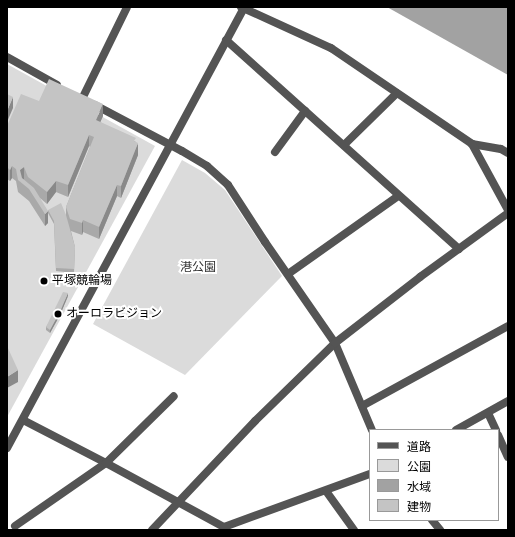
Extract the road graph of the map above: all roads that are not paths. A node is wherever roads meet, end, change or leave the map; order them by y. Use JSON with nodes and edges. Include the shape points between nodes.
{"nodes":[{"id":1,"x":127,"y":7,"type":"edge"},
{"id":2,"x":243,"y":8,"type":"edge"},
{"id":3,"x":226,"y":40,"type":"junction"},
{"id":4,"x":7,"y":57,"type":"edge"},
{"id":5,"x":396,"y":93,"type":"junction"},
{"id":6,"x":75,"y":95,"type":"junction"},
{"id":7,"x":305,"y":111,"type":"junction"},
{"id":8,"x":472,"y":144,"type":"junction"},
{"id":9,"x":171,"y":145,"type":"junction"},
{"id":10,"x":344,"y":145,"type":"junction"},
{"id":11,"x":275,"y":152,"type":"dead end"},
{"id":12,"x":508,"y":153,"type":"edge"},
{"id":13,"x":398,"y":196,"type":"junction"},
{"id":14,"x":508,"y":211,"type":"edge"},
{"id":15,"x":459,"y":249,"type":"junction"},
{"id":16,"x":288,"y":274,"type":"junction"},
{"id":17,"x":508,"y":326,"type":"edge"},
{"id":18,"x":335,"y":343,"type":"junction"},
{"id":19,"x":174,"y":396,"type":"dead end"},
{"id":20,"x":508,"y":402,"type":"edge"},
{"id":21,"x":362,"y":406,"type":"junction"},
{"id":22,"x":488,"y":413,"type":"junction"},
{"id":23,"x":23,"y":420,"type":"junction"},
{"id":24,"x":372,"y":429,"type":"edge"},
{"id":25,"x":458,"y":429,"type":"edge"},
{"id":26,"x":496,"y":429,"type":"edge"},
{"id":27,"x":499,"y":437,"type":"edge"},
{"id":28,"x":7,"y":448,"type":"edge"},
{"id":29,"x":508,"y":456,"type":"edge"},
{"id":30,"x":106,"y":463,"type":"junction"},
{"id":31,"x":369,"y":474,"type":"edge"},
{"id":32,"x":326,"y":491,"type":"junction"},
{"id":33,"x":179,"y":502,"type":"junction"},
{"id":34,"x":433,"y":521,"type":"edge"},
{"id":35,"x":7,"y":522,"type":"edge"},
{"id":36,"x":16,"y":528,"type":"edge"},
{"id":37,"x":225,"y":529,"type":"edge"},
{"id":38,"x":152,"y":530,"type":"edge"},
{"id":39,"x":354,"y":530,"type":"edge"},
{"id":40,"x":440,"y":530,"type":"edge"}],
"edges":[{"from":1,"to":6,"type":"street"},
{"from":2,"to":3,"type":"street"},
{"from":2,"to":5,"type":"street","via":[[331,48]]},
{"from":3,"to":7,"type":"street"},
{"from":3,"to":9,"type":"street"},
{"from":4,"to":6,"type":"street"},
{"from":5,"to":8,"type":"street"},
{"from":5,"to":10,"type":"street"},
{"from":6,"to":9,"type":"street"},
{"from":7,"to":10,"type":"street"},
{"from":7,"to":11,"type":"street"},
{"from":8,"to":12,"type":"street","via":[[501,149]]},
{"from":8,"to":14,"type":"street"},
{"from":9,"to":16,"type":"street","via":[[207,166],[228,185]]},
{"from":9,"to":23,"type":"street"},
{"from":10,"to":13,"type":"street"},
{"from":13,"to":15,"type":"street"},
{"from":13,"to":16,"type":"street"},
{"from":14,"to":15,"type":"street"},
{"from":15,"to":18,"type":"street"},
{"from":16,"to":18,"type":"street"},
{"from":17,"to":21,"type":"street"},
{"from":18,"to":21,"type":"street"},
{"from":18,"to":33,"type":"street","via":[[255,421]]},
{"from":19,"to":30,"type":"street"},
{"from":20,"to":22,"type":"street"},
{"from":21,"to":24,"type":"street"},
{"from":22,"to":25,"type":"street"},
{"from":22,"to":26,"type":"street"},
{"from":23,"to":28,"type":"street"},
{"from":23,"to":30,"type":"street"},
{"from":27,"to":29,"type":"street"},
{"from":30,"to":33,"type":"street"},
{"from":30,"to":36,"type":"street"},
{"from":31,"to":32,"type":"street"},
{"from":32,"to":37,"type":"street"},
{"from":32,"to":39,"type":"street"},
{"from":33,"to":37,"type":"street"},
{"from":33,"to":38,"type":"street"},
{"from":34,"to":40,"type":"street"},
{"from":35,"to":36,"type":"street"}]}
